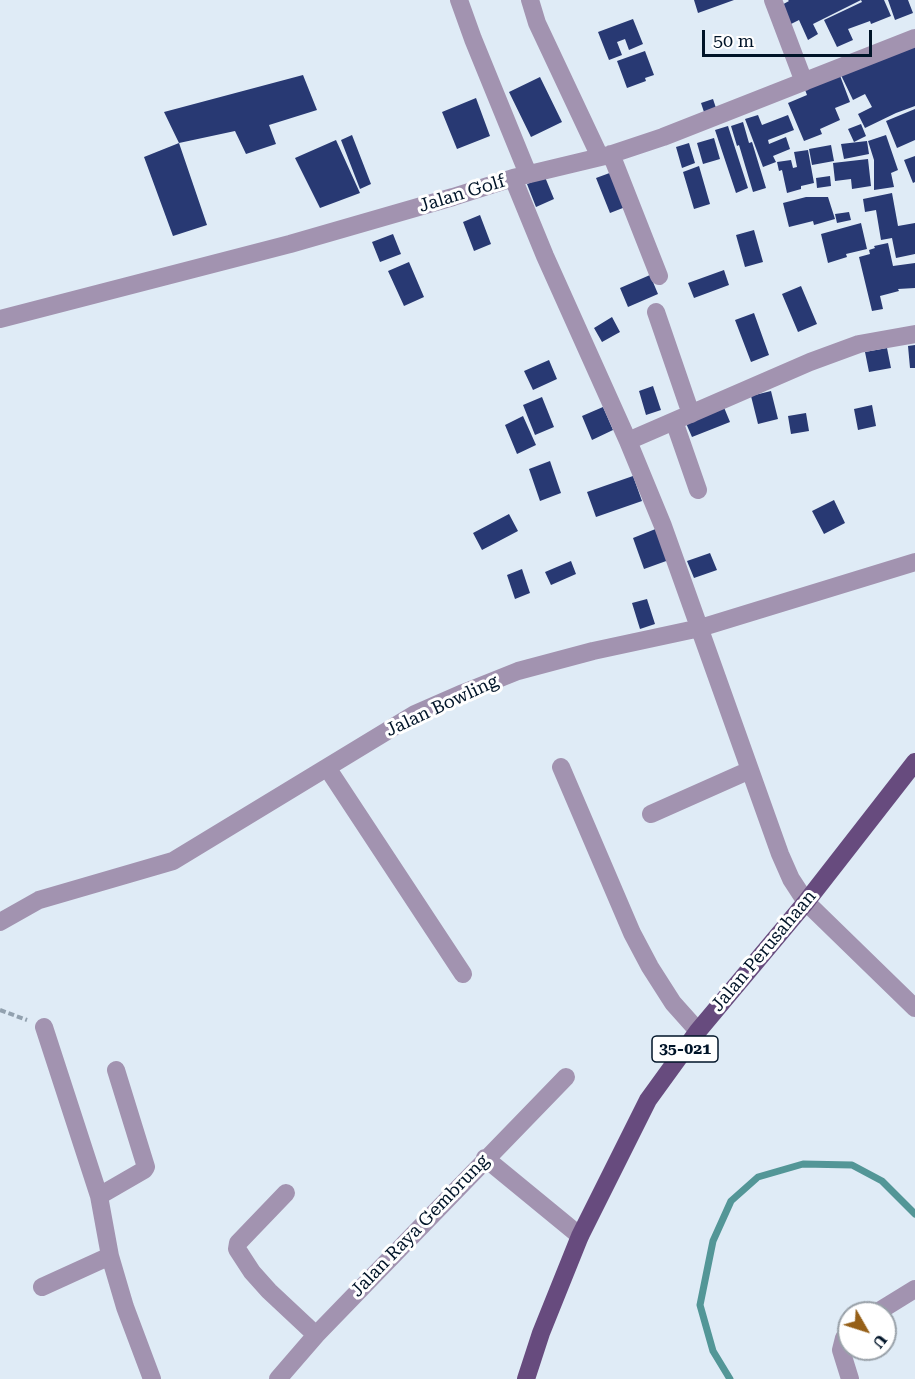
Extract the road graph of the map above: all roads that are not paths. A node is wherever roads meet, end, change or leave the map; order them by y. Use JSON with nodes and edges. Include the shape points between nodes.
{"nodes":[{"id":1,"x":459,"y":0,"type":"edge"},
{"id":2,"x":530,"y":0,"type":"edge"},
{"id":3,"x":773,"y":0,"type":"edge"},
{"id":4,"x":915,"y":38,"type":"edge"},
{"id":5,"x":804,"y":82,"type":"junction"},
{"id":6,"x":606,"y":155,"type":"junction"},
{"id":7,"x":521,"y":176,"type":"junction"},
{"id":8,"x":659,"y":276,"type":"dead end"},
{"id":9,"x":656,"y":312,"type":"dead end"},
{"id":10,"x":0,"y":319,"type":"edge"},
{"id":11,"x":915,"y":334,"type":"edge"},
{"id":12,"x":682,"y":418,"type":"junction"},
{"id":13,"x":628,"y":441,"type":"junction"},
{"id":14,"x":698,"y":490,"type":"dead end"},
{"id":15,"x":915,"y":562,"type":"edge"},
{"id":16,"x":700,"y":628,"type":"junction"},
{"id":17,"x":915,"y":762,"type":"edge"},
{"id":18,"x":561,"y":767,"type":"dead end"},
{"id":19,"x":327,"y":769,"type":"junction"},
{"id":20,"x":750,"y":770,"type":"junction"},
{"id":21,"x":651,"y":814,"type":"dead end"},
{"id":22,"x":806,"y":902,"type":"junction"},
{"id":23,"x":0,"y":922,"type":"edge"},
{"id":24,"x":463,"y":974,"type":"dead end"},
{"id":25,"x":915,"y":1008,"type":"edge"},
{"id":26,"x":44,"y":1027,"type":"road end"},
{"id":27,"x":698,"y":1031,"type":"junction"},
{"id":28,"x":116,"y":1070,"type":"dead end"},
{"id":29,"x":566,"y":1077,"type":"dead end"},
{"id":30,"x":485,"y":1158,"type":"junction"},
{"id":31,"x":286,"y":1192,"type":"dead end"},
{"id":32,"x":99,"y":1196,"type":"junction"},
{"id":33,"x":580,"y":1236,"type":"junction"},
{"id":34,"x":110,"y":1256,"type":"junction"},
{"id":35,"x":42,"y":1287,"type":"dead end"},
{"id":36,"x":915,"y":1289,"type":"edge"},
{"id":37,"x":896,"y":1301,"type":"edge"},
{"id":38,"x":316,"y":1335,"type":"junction"},
{"id":39,"x":844,"y":1361,"type":"edge"},
{"id":40,"x":152,"y":1379,"type":"edge"},
{"id":41,"x":278,"y":1379,"type":"edge"},
{"id":42,"x":526,"y":1379,"type":"edge"},
{"id":43,"x":850,"y":1379,"type":"edge"}],
"edges":[{"from":1,"to":7,"type":"street"},
{"from":2,"to":6,"type":"street","via":[[537,23]]},
{"from":3,"to":5,"type":"street"},
{"from":4,"to":5,"type":"street","name":"Jalan Golf"},
{"from":5,"to":6,"type":"street","name":"Jalan Golf"},
{"from":6,"to":7,"type":"street","name":"Jalan Golf"},
{"from":6,"to":8,"type":"street"},
{"from":7,"to":10,"type":"street","name":"Jalan Golf","via":[[290,244]]},
{"from":7,"to":13,"type":"street","via":[[545,256]]},
{"from":9,"to":12,"type":"street"},
{"from":11,"to":12,"type":"street","via":[[859,344]]},
{"from":12,"to":13,"type":"street"},
{"from":12,"to":14,"type":"street"},
{"from":13,"to":16,"type":"street"},
{"from":15,"to":16,"type":"street","name":"Jalan Bowling"},
{"from":16,"to":19,"type":"street","name":"Jalan Bowling","via":[[518,671],[415,714]]},
{"from":16,"to":20,"type":"street"},
{"from":17,"to":22,"type":"main road","name":"Jalan Perusahaan","number":"35-021"},
{"from":18,"to":27,"type":"street","via":[[637,942],[664,990]]},
{"from":19,"to":23,"type":"street","name":"Jalan Bowling","via":[[173,861],[39,900]]},
{"from":19,"to":24,"type":"street"},
{"from":20,"to":21,"type":"street"},
{"from":20,"to":22,"type":"street","via":[[780,854]]},
{"from":22,"to":25,"type":"street"},
{"from":22,"to":27,"type":"main road","name":"Jalan Perusahaan","number":"35-021"},
{"from":26,"to":32,"type":"street"},
{"from":27,"to":33,"type":"main road","name":"Jalan Perusahaan","number":"35-021","via":[[648,1100]]},
{"from":28,"to":32,"type":"street","via":[[146,1167]]},
{"from":29,"to":30,"type":"street","name":"Jalan Raya Gembrung"},
{"from":30,"to":33,"type":"street"},
{"from":30,"to":38,"type":"street","name":"Jalan Raya Gembrung"},
{"from":31,"to":38,"type":"street","via":[[238,1243],[237,1249],[269,1291]]},
{"from":32,"to":34,"type":"street"},
{"from":33,"to":42,"type":"main road","name":"Jalan Perusahaan","number":"35-021"},
{"from":34,"to":35,"type":"street"},
{"from":34,"to":40,"type":"street"},
{"from":36,"to":37,"type":"street"},
{"from":38,"to":41,"type":"street","name":"Jalan Raya Gembrung"},
{"from":39,"to":43,"type":"street"}]}
